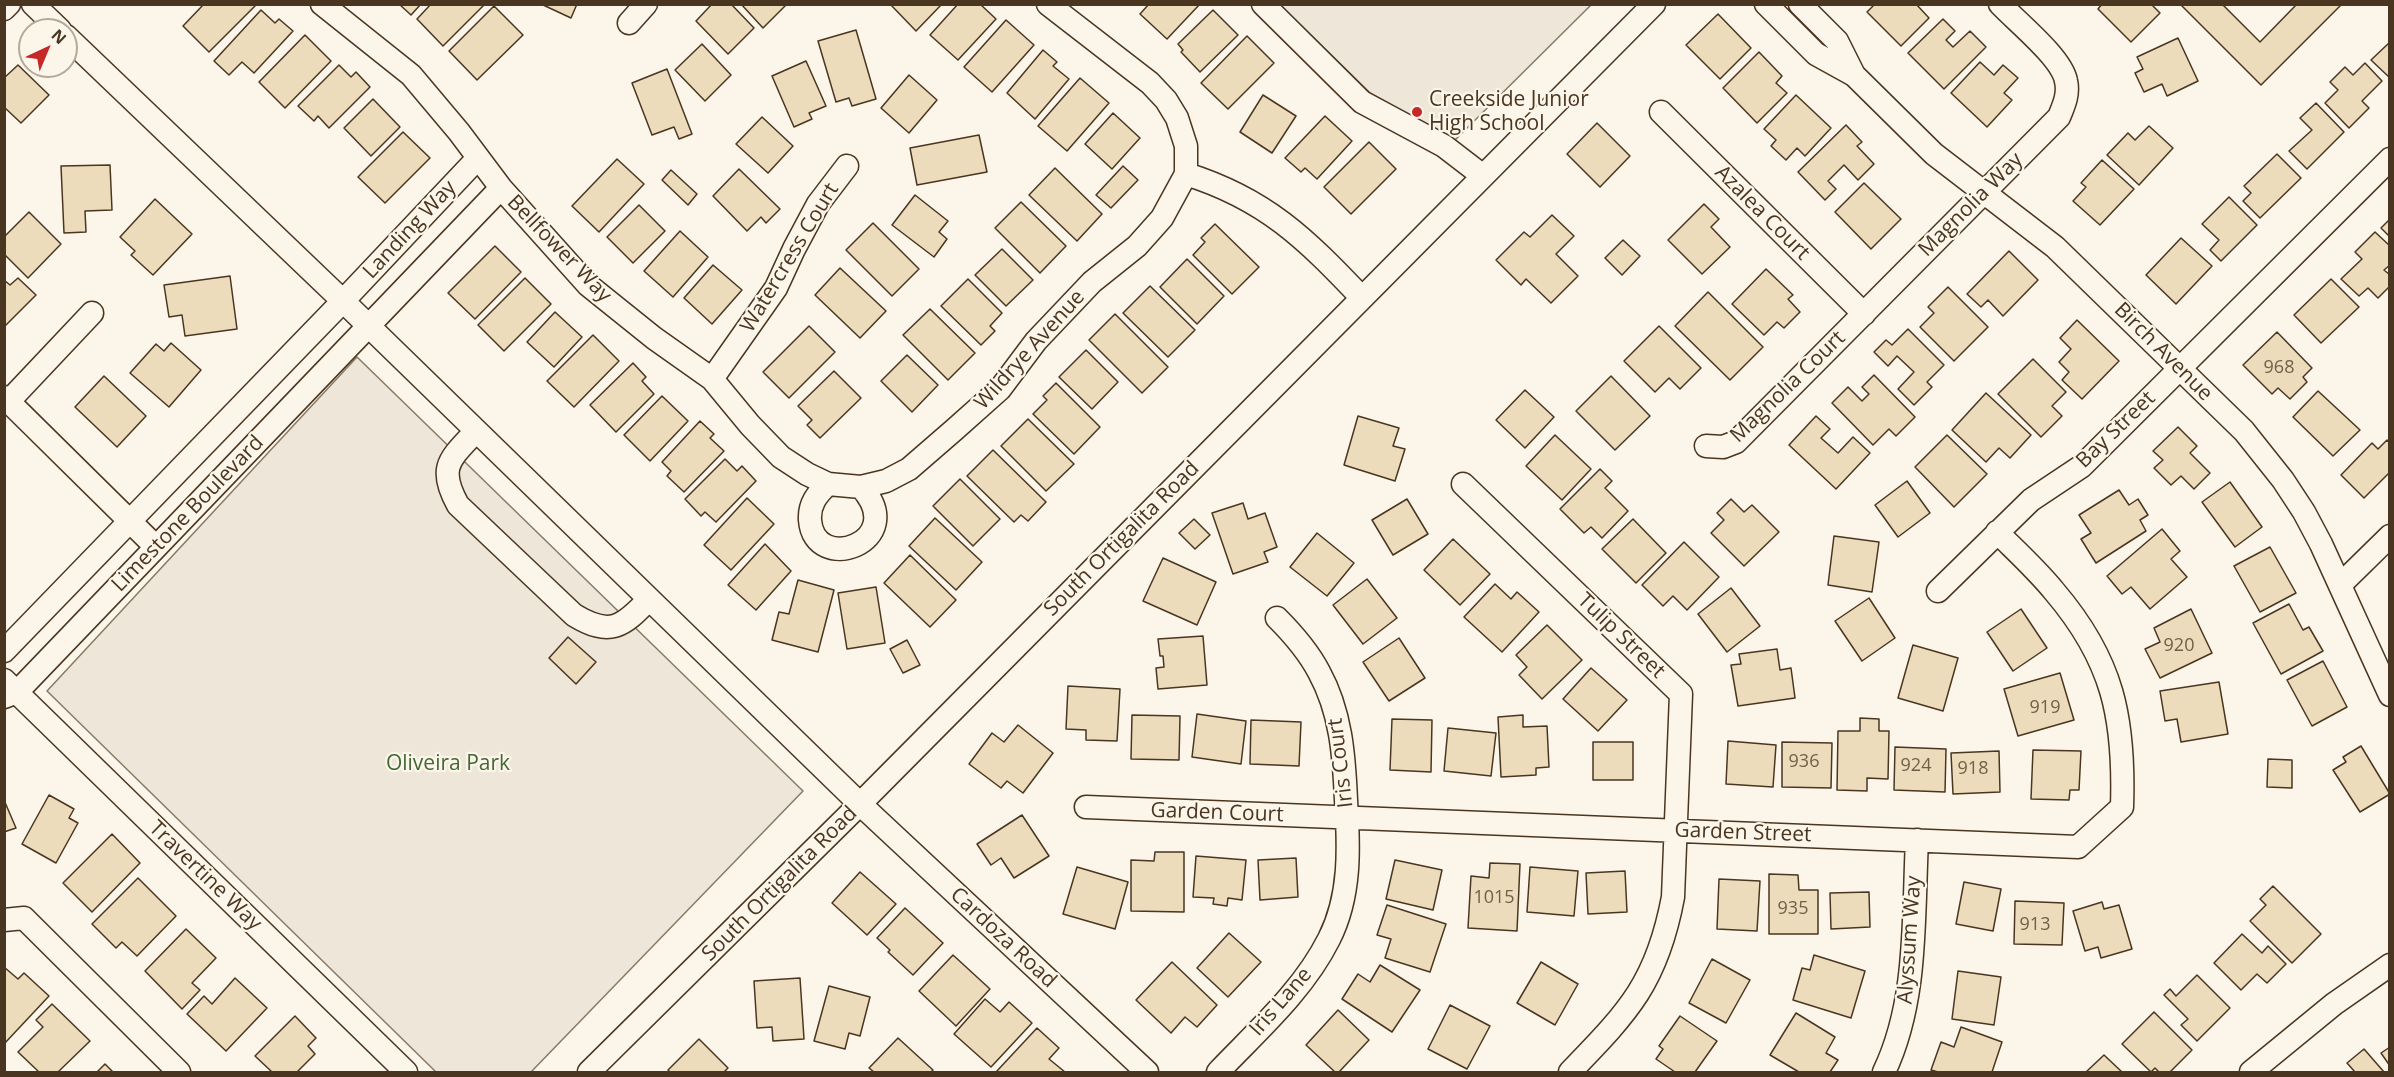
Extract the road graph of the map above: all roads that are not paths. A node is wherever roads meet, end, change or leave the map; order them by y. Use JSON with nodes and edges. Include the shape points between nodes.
{"nodes":[{"id":1,"x":9,"y":4,"type":"edge"},
{"id":2,"x":33,"y":4,"type":"edge"},
{"id":3,"x":646,"y":4,"type":"edge"},
{"id":4,"x":1048,"y":4,"type":"edge"},
{"id":5,"x":1263,"y":4,"type":"edge"},
{"id":6,"x":1654,"y":4,"type":"edge"},
{"id":7,"x":1766,"y":4,"type":"edge"},
{"id":8,"x":1800,"y":4,"type":"edge"},
{"id":9,"x":2000,"y":4,"type":"edge"},
{"id":10,"x":329,"y":7,"type":"edge"},
{"id":11,"x":4,"y":9,"type":"edge"},
{"id":12,"x":48,"y":18,"type":"edge"},
{"id":13,"x":629,"y":23,"type":"dead end"},
{"id":14,"x":78,"y":47,"type":"edge"},
{"id":15,"x":1854,"y":75,"type":"junction"},
{"id":16,"x":1661,"y":112,"type":"dead end"},
{"id":17,"x":477,"y":158,"type":"junction"},
{"id":18,"x":2390,"y":159,"type":"edge"},
{"id":19,"x":847,"y":166,"type":"dead end"},
{"id":20,"x":1186,"y":174,"type":"junction"},
{"id":21,"x":1483,"y":176,"type":"junction"},
{"id":22,"x":501,"y":188,"type":"junction"},
{"id":23,"x":1984,"y":192,"type":"junction"},
{"id":24,"x":1362,"y":298,"type":"junction"},
{"id":25,"x":343,"y":301,"type":"junction"},
{"id":26,"x":92,"y":313,"type":"dead end"},
{"id":27,"x":1864,"y":314,"type":"junction"},
{"id":28,"x":368,"y":327,"type":"junction"},
{"id":29,"x":2180,"y":368,"type":"junction"},
{"id":30,"x":712,"y":379,"type":"junction"},
{"id":31,"x":7,"y":399,"type":"edge"},
{"id":32,"x":476,"y":431,"type":"junction"},
{"id":33,"x":1706,"y":446,"type":"dead end"},
{"id":34,"x":1463,"y":484,"type":"dead end"},
{"id":35,"x":845,"y":486,"type":"joint"},
{"id":36,"x":130,"y":520,"type":"junction"},
{"id":37,"x":1997,"y":532,"type":"junction"},
{"id":38,"x":2390,"y":536,"type":"edge"},
{"id":39,"x":156,"y":547,"type":"junction"},
{"id":40,"x":2340,"y":585,"type":"junction"},
{"id":41,"x":1938,"y":591,"type":"dead end"},
{"id":42,"x":649,"y":599,"type":"junction"},
{"id":43,"x":1277,"y":618,"type":"dead end"},
{"id":44,"x":4,"y":651,"type":"edge"},
{"id":45,"x":9,"y":690,"type":"edge"},
{"id":46,"x":2390,"y":694,"type":"edge"},
{"id":47,"x":860,"y":804,"type":"junction"},
{"id":48,"x":1086,"y":807,"type":"dead end"},
{"id":49,"x":1347,"y":818,"type":"junction"},
{"id":50,"x":1676,"y":830,"type":"junction"},
{"id":51,"x":1917,"y":840,"type":"junction"},
{"id":52,"x":4,"y":920,"type":"edge"},
{"id":53,"x":2390,"y":965,"type":"edge"},
{"id":54,"x":179,"y":1072,"type":"edge"},
{"id":55,"x":406,"y":1072,"type":"edge"},
{"id":56,"x":589,"y":1072,"type":"edge"},
{"id":57,"x":1147,"y":1072,"type":"edge"},
{"id":58,"x":1218,"y":1072,"type":"edge"},
{"id":59,"x":1570,"y":1072,"type":"edge"},
{"id":60,"x":1884,"y":1072,"type":"edge"},
{"id":61,"x":2250,"y":1072,"type":"edge"}],
"edges":[{"from":1,"to":11,"type":"street"},
{"from":2,"to":12,"type":"street"},
{"from":3,"to":13,"type":"street"},
{"from":4,"to":20,"type":"street","via":[[1150,83],[1166,100],[1186,146]]},
{"from":5,"to":21,"type":"street","via":[[1362,102],[1444,146]]},
{"from":6,"to":21,"type":"street","name":"South Ortigalita Road"},
{"from":7,"to":15,"type":"street","name":"Birch Avenue","via":[[1816,54]]},
{"from":8,"to":15,"type":"street","name":"Birch Avenue","via":[[1837,41]]},
{"from":9,"to":23,"type":"street","name":"Magnolia Way","via":[[2059,63],[2066,81],[2066,99],[2059,117]]},
{"from":10,"to":17,"type":"street","name":"Bellfower Way","via":[[411,75]]},
{"from":14,"to":25,"type":"street","name":"Cardoza Road"},
{"from":15,"to":23,"type":"street","name":"Birch Avenue","via":[[1934,154]]},
{"from":16,"to":27,"type":"street","name":"Azalea Court"},
{"from":17,"to":22,"type":"street","name":"Bellfower Way"},
{"from":17,"to":25,"type":"street","name":"Landing Way"},
{"from":18,"to":29,"type":"street","name":"Bay Street"},
{"from":19,"to":30,"type":"street","name":"Watercress Court","via":[[818,204],[776,288]]},
{"from":20,"to":24,"type":"street","via":[[1220,185],[1269,212],[1313,246]]},
{"from":20,"to":35,"type":"street","name":"Wildrye Avenue","via":[[1162,218],[1137,246],[1084,290],[1036,341],[1000,389],[909,469],[886,481]]},
{"from":21,"to":24,"type":"street","name":"South Ortigalita Road"},
{"from":22,"to":28,"type":"street","name":"Landing Way"},
{"from":22,"to":30,"type":"street","name":"Bellfower Way","via":[[588,285]]},
{"from":23,"to":27,"type":"street","name":"Magnolia Way"},
{"from":23,"to":29,"type":"street","name":"Birch Avenue","via":[[2055,247]]},
{"from":24,"to":47,"type":"street","name":"South Ortigalita Road"},
{"from":25,"to":28,"type":"street","name":"Cardoza Road"},
{"from":25,"to":36,"type":"street","name":"Limestone Boulevard"},
{"from":26,"to":31,"type":"street"},
{"from":27,"to":33,"type":"street","name":"Magnolia Court","via":[[1736,442],[1723,447]]},
{"from":28,"to":32,"type":"street","name":"Cardoza Road"},
{"from":28,"to":39,"type":"street","name":"Limestone Boulevard"},
{"from":29,"to":37,"type":"street","name":"Bay Street","via":[[2082,466],[2031,501]]},
{"from":29,"to":40,"type":"street","name":"Birch Avenue","via":[[2244,431],[2283,480],[2317,536]]},
{"from":30,"to":35,"type":"street","name":"Bellfower Way","via":[[781,457],[807,474]]},
{"from":31,"to":36,"type":"street"},
{"from":32,"to":42,"type":"street","name":"Cardoza Road"},
{"from":32,"to":42,"type":"street","via":[[450,458],[447,475],[458,505],[574,615],[591,626],[608,628],[622,624]]},
{"from":34,"to":50,"type":"street","name":"Tulip Street","via":[[1681,694]]},
{"from":36,"to":39,"type":"street"},
{"from":36,"to":44,"type":"street","name":"Limestone Boulevard"},
{"from":37,"to":41,"type":"street","name":"Bay Street"},
{"from":37,"to":51,"type":"street","name":"Garden Street","via":[[2054,590],[2102,660],[2121,730],[2122,807],[2078,847]]},
{"from":38,"to":40,"type":"street"},
{"from":39,"to":45,"type":"street","name":"Limestone Boulevard"},
{"from":40,"to":46,"type":"street","name":"Birch Avenue"},
{"from":42,"to":47,"type":"street","name":"Cardoza Road"},
{"from":43,"to":49,"type":"street","name":"Iris Court","via":[[1315,665],[1336,713],[1343,744]]},
{"from":45,"to":55,"type":"street","name":"Travertine Way"},
{"from":47,"to":56,"type":"street","name":"South Ortigalita Road"},
{"from":47,"to":57,"type":"street","name":"Cardoza Road"},
{"from":48,"to":49,"type":"street","name":"Garden Court"},
{"from":49,"to":50,"type":"street","name":"Garden Street"},
{"from":49,"to":58,"type":"street","name":"Iris Lane","via":[[1349,857],[1343,897],[1329,940],[1304,980]]},
{"from":50,"to":51,"type":"street","name":"Garden Street"},
{"from":50,"to":59,"type":"street","name":"Tulip Street","via":[[1673,897],[1656,961],[1641,992],[1620,1020]]},
{"from":51,"to":60,"type":"street","name":"Alyssum Way","via":[[1910,984],[1904,1020]]},
{"from":52,"to":54,"type":"street","via":[[24,918]]},
{"from":53,"to":61,"type":"street","via":[[2334,1004]]}]}
